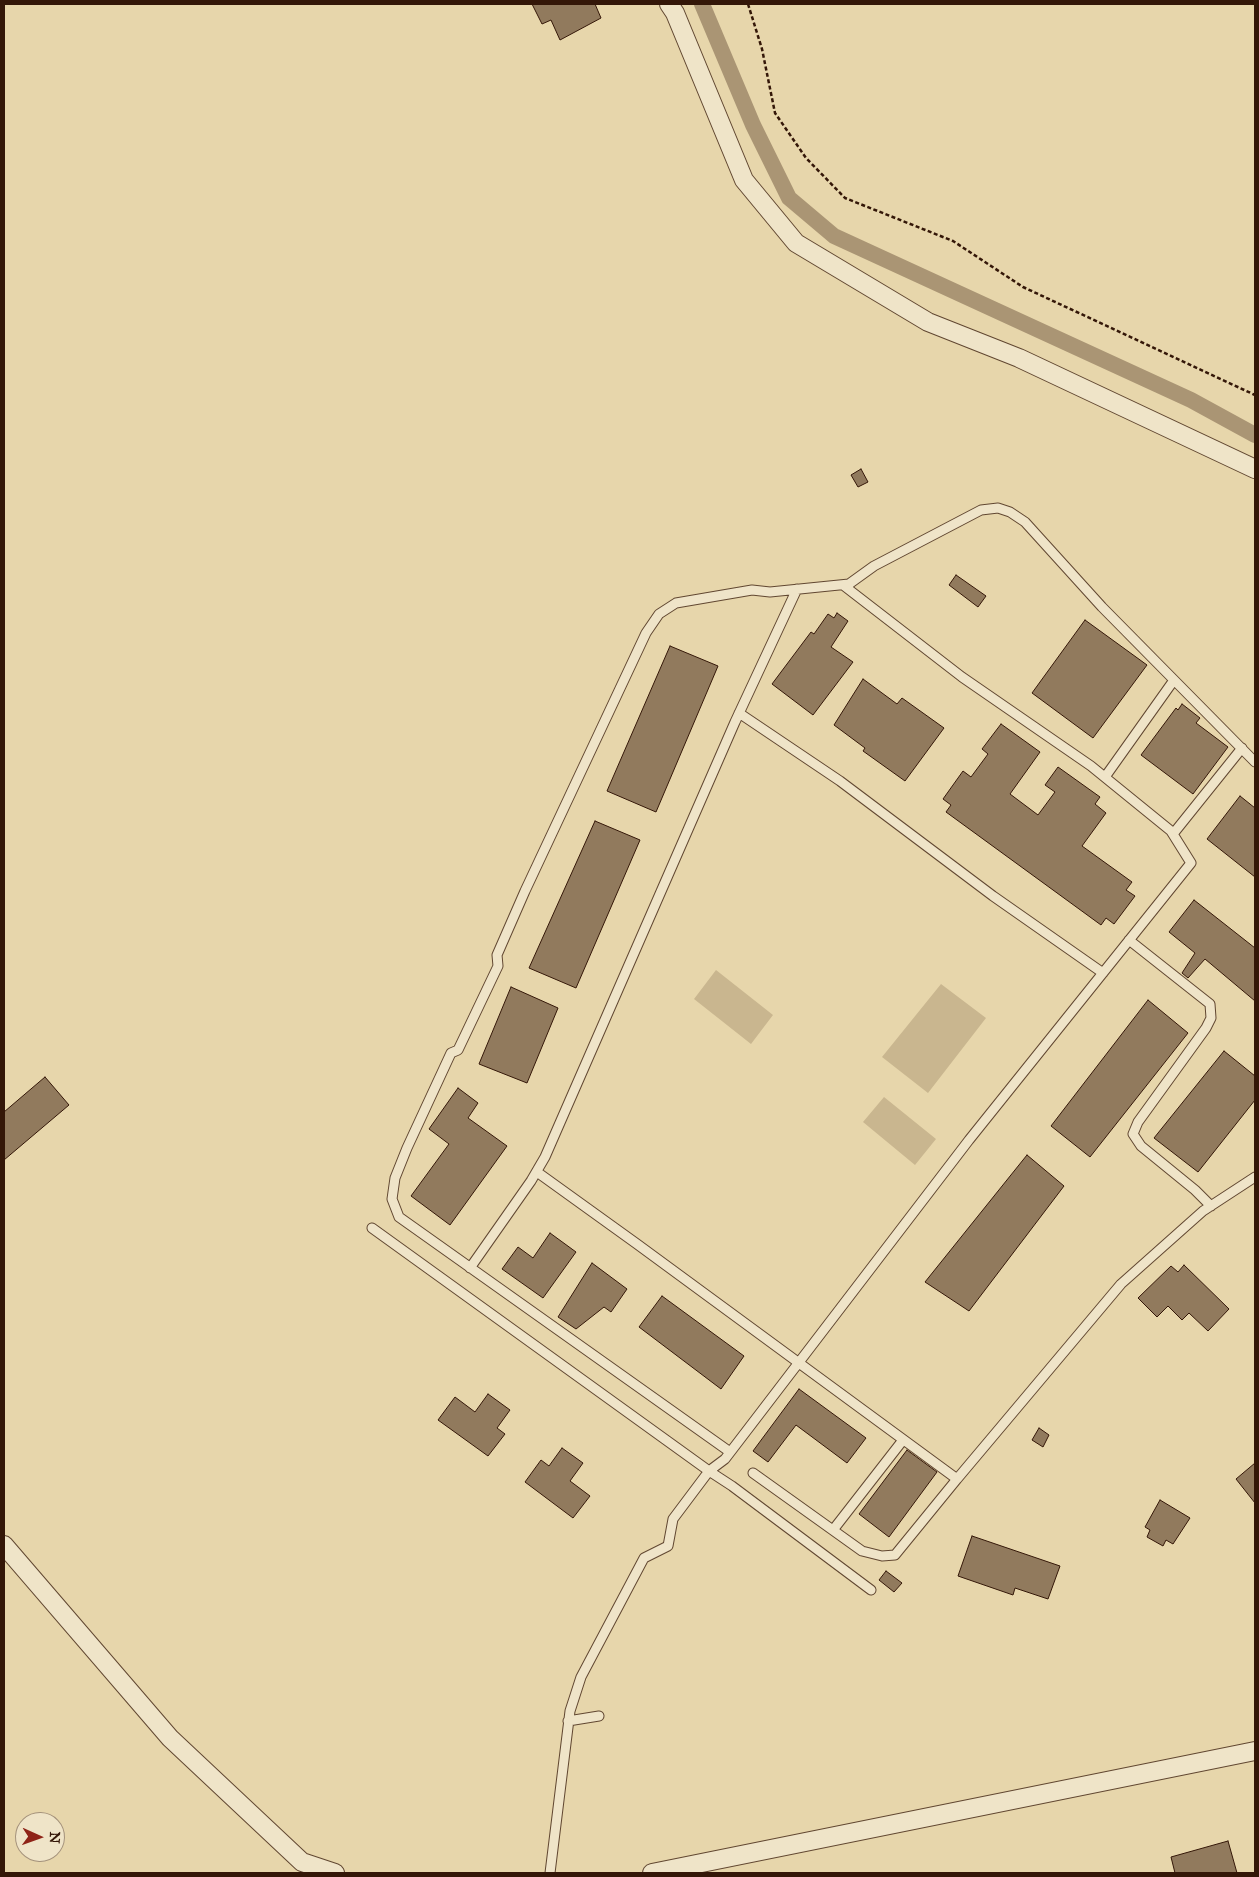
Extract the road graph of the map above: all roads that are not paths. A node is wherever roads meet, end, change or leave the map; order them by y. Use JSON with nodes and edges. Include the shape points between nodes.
{"nodes":[{"id":1,"x":670,"y":4,"type":"edge"},
{"id":2,"x":1255,"y":469,"type":"edge"},
{"id":3,"x":843,"y":585,"type":"junction"},
{"id":4,"x":797,"y":589,"type":"junction"},
{"id":5,"x":1174,"y":680,"type":"junction"},
{"id":6,"x":740,"y":713,"type":"junction"},
{"id":7,"x":1242,"y":748,"type":"junction"},
{"id":8,"x":1255,"y":762,"type":"edge"},
{"id":9,"x":1105,"y":777,"type":"junction"},
{"id":10,"x":1173,"y":834,"type":"junction"},
{"id":11,"x":1129,"y":940,"type":"junction"},
{"id":12,"x":1102,"y":973,"type":"junction"},
{"id":13,"x":537,"y":1172,"type":"junction"},
{"id":14,"x":1255,"y":1177,"type":"edge"},
{"id":15,"x":1211,"y":1206,"type":"junction"},
{"id":16,"x":372,"y":1228,"type":"dead end"},
{"id":17,"x":470,"y":1268,"type":"junction"},
{"id":18,"x":798,"y":1364,"type":"junction"},
{"id":19,"x":903,"y":1440,"type":"junction"},
{"id":20,"x":730,"y":1452,"type":"junction"},
{"id":21,"x":709,"y":1471,"type":"junction"},
{"id":22,"x":753,"y":1473,"type":"dead end"},
{"id":23,"x":957,"y":1479,"type":"junction"},
{"id":24,"x":833,"y":1530,"type":"junction"},
{"id":25,"x":4,"y":1545,"type":"edge"},
{"id":26,"x":870,"y":1590,"type":"dead end"},
{"id":27,"x":599,"y":1716,"type":"dead end"},
{"id":28,"x":568,"y":1721,"type":"junction"},
{"id":29,"x":1255,"y":1751,"type":"edge"},
{"id":30,"x":1225,"y":1757,"type":"junction"},
{"id":31,"x":1255,"y":1766,"type":"edge"},
{"id":32,"x":335,"y":1873,"type":"edge"},
{"id":33,"x":550,"y":1873,"type":"edge"},
{"id":34,"x":652,"y":1873,"type":"edge"}],
"edges":[{"from":1,"to":2,"type":"street","via":[[744,180],[796,244],[928,322],[1019,358]]},
{"from":3,"to":4,"type":"lane"},
{"from":3,"to":5,"type":"lane","via":[[980,510],[998,508],[1025,522]]},
{"from":3,"to":9,"type":"lane","via":[[962,677]]},
{"from":4,"to":6,"type":"lane"},
{"from":4,"to":17,"type":"lane","via":[[752,590],[676,603],[659,614],[646,633],[525,891],[497,955],[498,966],[458,1050],[451,1054],[395,1178],[392,1199],[399,1217]]},
{"from":5,"to":7,"type":"lane"},
{"from":5,"to":9,"type":"lane"},
{"from":6,"to":12,"type":"lane","via":[[840,781]]},
{"from":6,"to":13,"type":"lane"},
{"from":7,"to":8,"type":"lane"},
{"from":7,"to":10,"type":"lane"},
{"from":9,"to":10,"type":"lane"},
{"from":10,"to":11,"type":"lane","via":[[1191,863]]},
{"from":11,"to":12,"type":"lane"},
{"from":11,"to":15,"type":"lane","via":[[1210,1004],[1211,1018],[1206,1028],[1132,1134],[1140,1146]]},
{"from":12,"to":18,"type":"lane"},
{"from":13,"to":17,"type":"lane"},
{"from":13,"to":18,"type":"lane"},
{"from":14,"to":15,"type":"lane"},
{"from":15,"to":23,"type":"lane","via":[[1121,1284]]},
{"from":16,"to":21,"type":"lane"},
{"from":17,"to":20,"type":"lane"},
{"from":18,"to":19,"type":"lane"},
{"from":18,"to":20,"type":"lane"},
{"from":19,"to":23,"type":"lane"},
{"from":19,"to":24,"type":"lane"},
{"from":20,"to":21,"type":"lane"},
{"from":21,"to":26,"type":"lane"},
{"from":21,"to":28,"type":"lane","via":[[673,1519],[668,1546],[644,1558],[581,1677]]},
{"from":22,"to":24,"type":"lane"},
{"from":23,"to":24,"type":"lane","via":[[895,1555],[882,1556],[862,1551]]},
{"from":25,"to":32,"type":"street","via":[[170,1738],[302,1862]]},
{"from":27,"to":28,"type":"lane"},
{"from":28,"to":33,"type":"lane"},
{"from":29,"to":30,"type":"street"},
{"from":30,"to":31,"type":"street"},
{"from":30,"to":34,"type":"street"}]}
